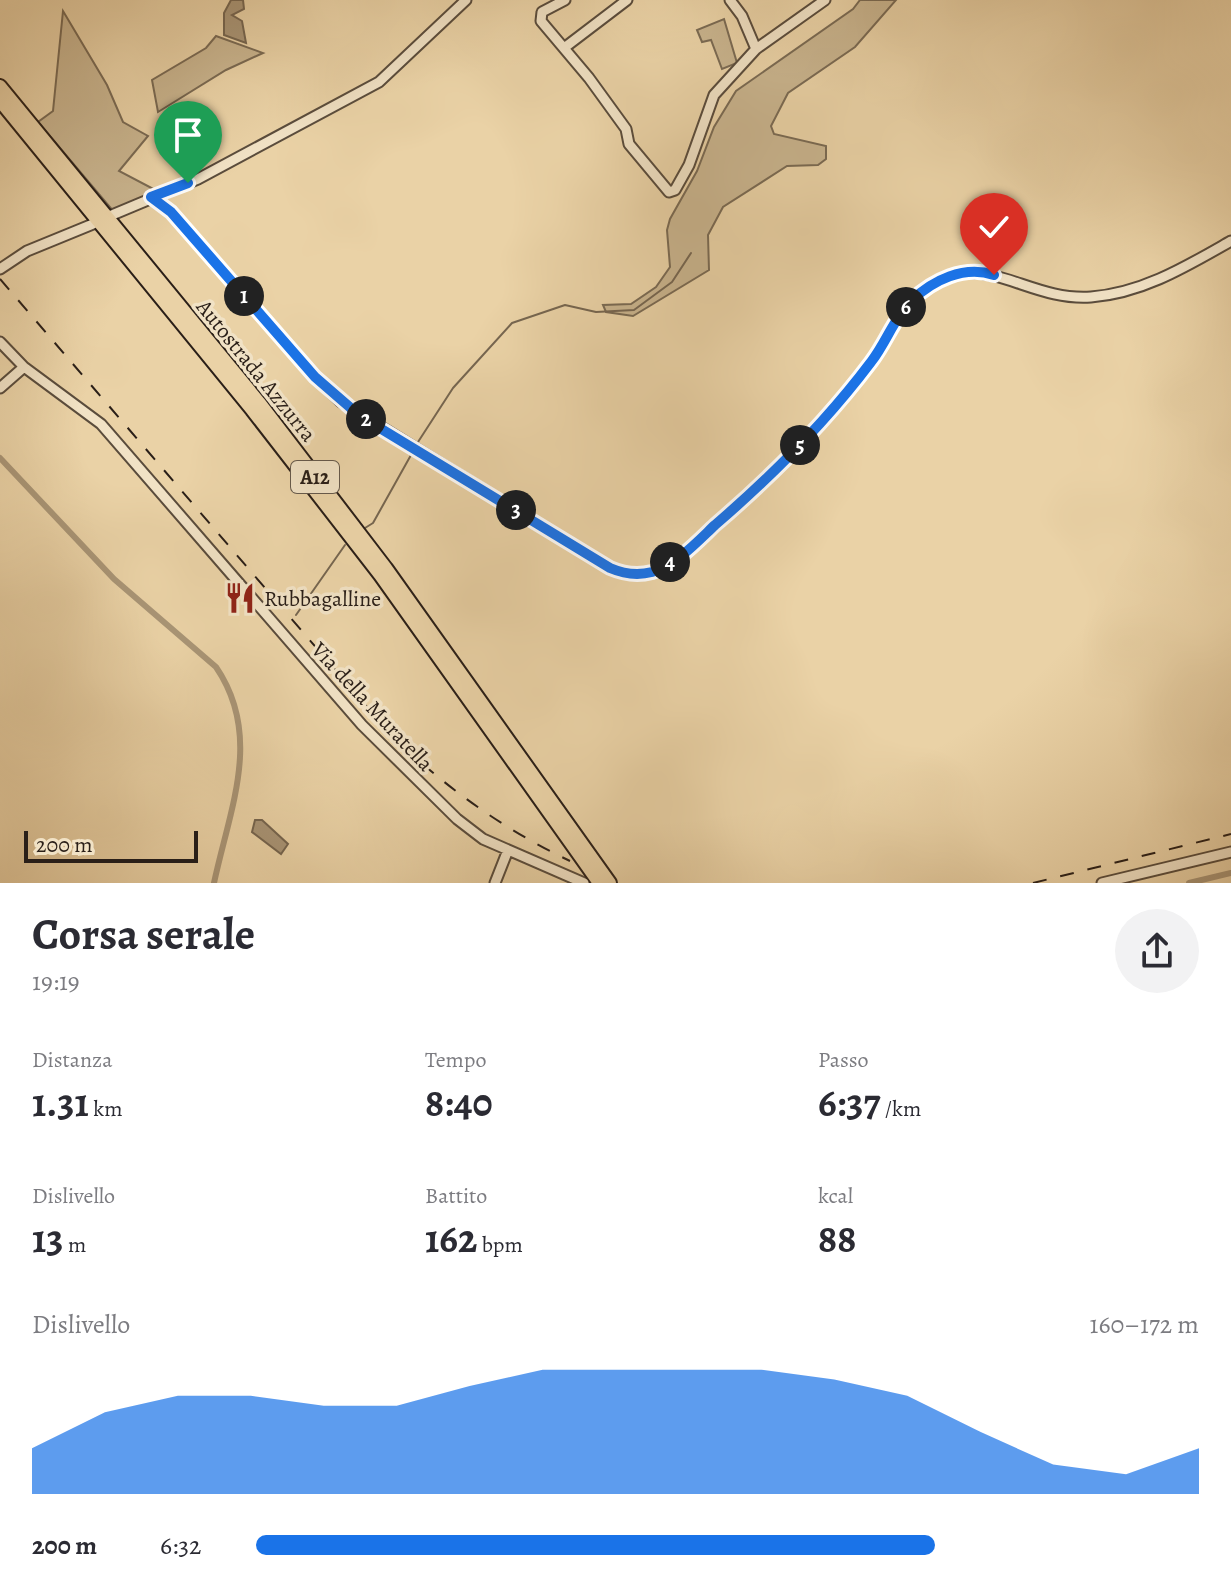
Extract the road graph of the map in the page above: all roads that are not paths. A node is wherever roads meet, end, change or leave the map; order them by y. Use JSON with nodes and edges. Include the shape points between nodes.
{"nodes":[{"id":1,"x":466,"y":0,"type":"edge"},
{"id":2,"x":565,"y":0,"type":"edge"},
{"id":3,"x":627,"y":0,"type":"edge"},
{"id":4,"x":730,"y":0,"type":"edge"},
{"id":5,"x":825,"y":0,"type":"edge"},
{"id":6,"x":564,"y":48,"type":"junction"},
{"id":7,"x":756,"y":49,"type":"junction"},
{"id":8,"x":0,"y":86,"type":"edge"},
{"id":9,"x":0,"y":101,"type":"edge"},
{"id":10,"x":151,"y":197,"type":"junction"},
{"id":11,"x":112,"y":215,"type":"dead end"},
{"id":12,"x":93,"y":224,"type":"dead end"},
{"id":13,"x":1231,"y":241,"type":"edge"},
{"id":14,"x":0,"y":269,"type":"edge"},
{"id":15,"x":0,"y":342,"type":"edge"},
{"id":16,"x":24,"y":367,"type":"junction"},
{"id":17,"x":0,"y":388,"type":"edge"},
{"id":18,"x":508,"y":850,"type":"junction"},
{"id":19,"x":1231,"y":852,"type":"edge"},
{"id":20,"x":495,"y":883,"type":"edge"},
{"id":21,"x":584,"y":883,"type":"edge"},
{"id":22,"x":599,"y":883,"type":"edge"},
{"id":23,"x":610,"y":883,"type":"edge"},
{"id":24,"x":1102,"y":883,"type":"edge"}],
"edges":[{"from":1,"to":10,"type":"street","via":[[379,82],[217,169]]},
{"from":2,"to":6,"type":"street","via":[[540,16]]},
{"from":3,"to":6,"type":"street"},
{"from":4,"to":7,"type":"street"},
{"from":5,"to":7,"type":"street"},
{"from":6,"to":7,"type":"street","via":[[627,131],[629,144],[669,192],[676,190],[687,169],[713,97]]},
{"from":8,"to":23,"type":"highway","name":"Autostrada Azzurra","number":"A12","via":[[259,402],[386,568]]},
{"from":9,"to":22,"type":"highway","name":"Autostrada Azzurra","number":"A12","via":[[380,575]]},
{"from":10,"to":11,"type":"street"},
{"from":10,"to":13,"type":"street","via":[[171,212],[341,402],[610,568],[629,574],[653,572],[668,563],[750,495],[820,426],[910,303],[946,278],[979,271],[1050,294],[1101,296],[1160,279]]},
{"from":12,"to":14,"type":"street","via":[[27,251]]},
{"from":15,"to":16,"type":"street","name":"Via della Muratella"},
{"from":16,"to":17,"type":"street"},
{"from":16,"to":18,"type":"street","name":"Via della Muratella","via":[[110,434],[362,725],[469,831]]},
{"from":18,"to":20,"type":"street"},
{"from":18,"to":21,"type":"street","name":"Via della Muratella"},
{"from":19,"to":24,"type":"street"}]}
